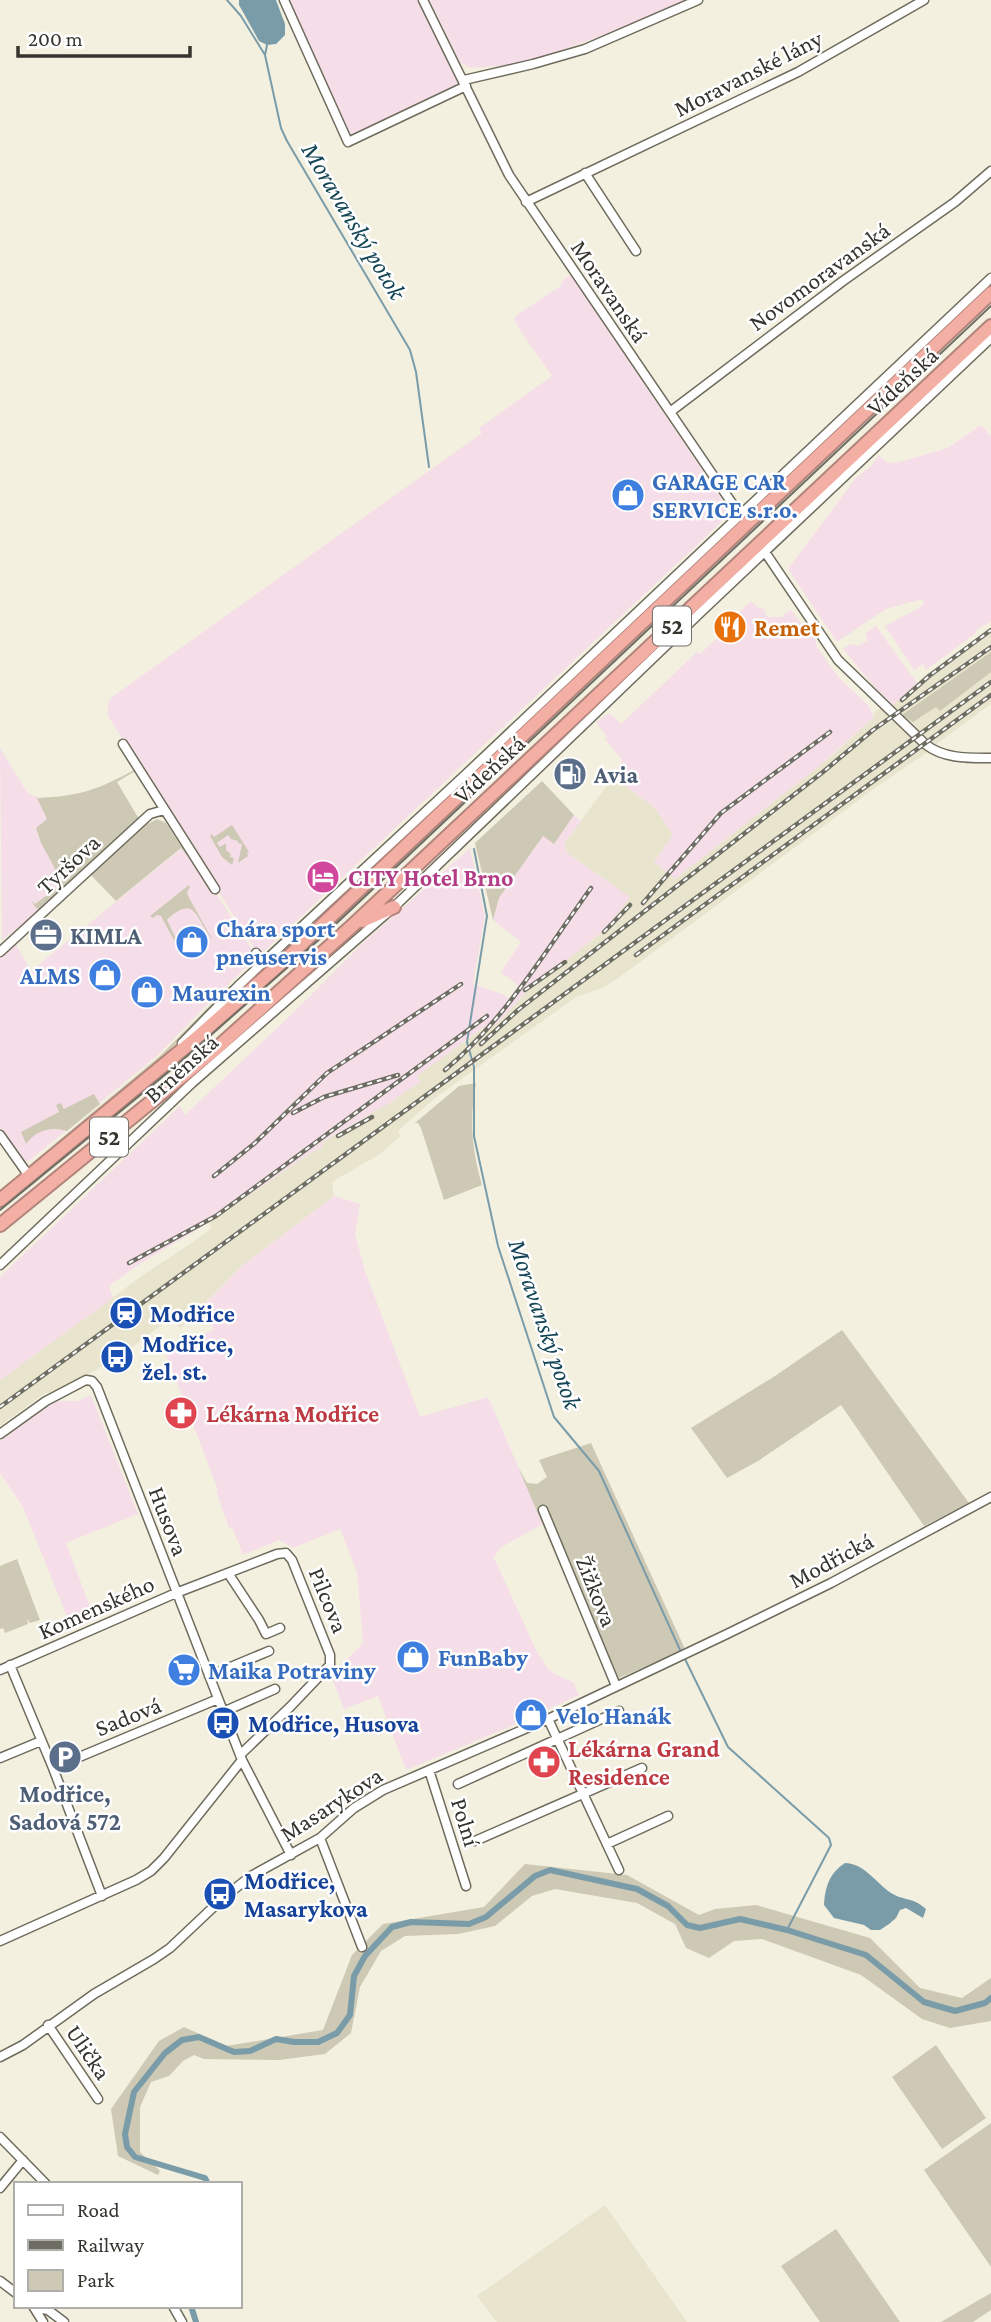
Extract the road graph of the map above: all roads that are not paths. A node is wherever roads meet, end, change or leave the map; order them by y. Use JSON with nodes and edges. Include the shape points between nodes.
{"nodes":[{"id":1,"x":284,"y":0,"type":"edge"},
{"id":2,"x":424,"y":0,"type":"edge"},
{"id":3,"x":698,"y":0,"type":"edge"},
{"id":4,"x":925,"y":0,"type":"edge"},
{"id":5,"x":465,"y":83,"type":"junction"},
{"id":6,"x":991,"y":171,"type":"edge"},
{"id":7,"x":585,"y":173,"type":"junction"},
{"id":8,"x":526,"y":202,"type":"junction"},
{"id":9,"x":636,"y":251,"type":"dead end"},
{"id":10,"x":991,"y":278,"type":"edge"},
{"id":11,"x":991,"y":293,"type":"edge"},
{"id":12,"x":991,"y":327,"type":"edge"},
{"id":13,"x":991,"y":338,"type":"edge"},
{"id":14,"x":919,"y":406,"type":"junction"},
{"id":15,"x":670,"y":412,"type":"junction"},
{"id":16,"x":740,"y":514,"type":"junction"},
{"id":17,"x":765,"y":552,"type":"junction"},
{"id":18,"x":123,"y":744,"type":"dead end"},
{"id":19,"x":991,"y":758,"type":"edge"},
{"id":20,"x":164,"y":810,"type":"junction"},
{"id":21,"x":215,"y":889,"type":"dead end"},
{"id":22,"x":394,"y":907,"type":"junction"},
{"id":23,"x":352,"y":926,"type":"junction"},
{"id":24,"x":0,"y":952,"type":"edge"},
{"id":25,"x":256,"y":953,"type":"dead end"},
{"id":26,"x":262,"y":963,"type":"junction"},
{"id":27,"x":147,"y":1078,"type":"junction"},
{"id":28,"x":0,"y":1135,"type":"edge"},
{"id":29,"x":29,"y":1176,"type":"junction"},
{"id":30,"x":0,"y":1200,"type":"edge"},
{"id":31,"x":0,"y":1225,"type":"edge"},
{"id":32,"x":0,"y":1265,"type":"edge"},
{"id":33,"x":0,"y":1434,"type":"edge"},
{"id":34,"x":991,"y":1497,"type":"edge"},
{"id":35,"x":543,"y":1510,"type":"dead end"},
{"id":36,"x":286,"y":1553,"type":"joint"},
{"id":37,"x":228,"y":1573,"type":"junction"},
{"id":38,"x":176,"y":1593,"type":"junction"},
{"id":39,"x":280,"y":1628,"type":"dead end"},
{"id":40,"x":269,"y":1651,"type":"dead end"},
{"id":41,"x":682,"y":1654,"type":"joint"},
{"id":42,"x":10,"y":1665,"type":"junction"},
{"id":43,"x":0,"y":1670,"type":"edge"},
{"id":44,"x":209,"y":1676,"type":"junction"},
{"id":45,"x":616,"y":1686,"type":"junction"},
{"id":46,"x":275,"y":1689,"type":"dead end"},
{"id":47,"x":218,"y":1699,"type":"junction"},
{"id":48,"x":619,"y":1711,"type":"dead end"},
{"id":49,"x":223,"y":1712,"type":"junction"},
{"id":50,"x":548,"y":1719,"type":"junction"},
{"id":51,"x":557,"y":1739,"type":"junction"},
{"id":52,"x":41,"y":1741,"type":"junction"},
{"id":53,"x":0,"y":1758,"type":"edge"},
{"id":54,"x":241,"y":1758,"type":"junction"},
{"id":55,"x":53,"y":1768,"type":"junction"},
{"id":56,"x":642,"y":1768,"type":"dead end"},
{"id":57,"x":429,"y":1770,"type":"junction"},
{"id":58,"x":458,"y":1784,"type":"dead end"},
{"id":59,"x":583,"y":1794,"type":"junction"},
{"id":60,"x":668,"y":1815,"type":"dead end"},
{"id":61,"x":320,"y":1838,"type":"junction"},
{"id":62,"x":475,"y":1841,"type":"dead end"},
{"id":63,"x":607,"y":1844,"type":"junction"},
{"id":64,"x":291,"y":1854,"type":"junction"},
{"id":65,"x":619,"y":1870,"type":"dead end"},
{"id":66,"x":466,"y":1886,"type":"dead end"},
{"id":67,"x":102,"y":1896,"type":"junction"},
{"id":68,"x":0,"y":1941,"type":"edge"},
{"id":69,"x":362,"y":1947,"type":"dead end"},
{"id":70,"x":48,"y":2025,"type":"junction"},
{"id":71,"x":0,"y":2057,"type":"edge"},
{"id":72,"x":98,"y":2099,"type":"dead end"},
{"id":73,"x":0,"y":2137,"type":"edge"},
{"id":74,"x":23,"y":2160,"type":"junction"},
{"id":75,"x":44,"y":2182,"type":"edge"},
{"id":76,"x":0,"y":2188,"type":"edge"},
{"id":77,"x":41,"y":2308,"type":"edge"},
{"id":78,"x":65,"y":2322,"type":"edge"}],
"edges":[{"from":1,"to":5,"type":"street","via":[[348,142]]},
{"from":2,"to":5,"type":"street"},
{"from":3,"to":5,"type":"street","via":[[585,49]]},
{"from":4,"to":7,"type":"street","name":"Moravanské lány","via":[[799,72]]},
{"from":5,"to":8,"type":"street","name":"Moravanská"},
{"from":6,"to":15,"type":"street","name":"Novomoravanská"},
{"from":7,"to":8,"type":"street","name":"Moravanské lány"},
{"from":7,"to":9,"type":"street"},
{"from":8,"to":15,"type":"street","name":"Moravanská"},
{"from":10,"to":16,"type":"street","name":"Vídeňská"},
{"from":11,"to":27,"type":"highway","name":"Vídeňská","number":"52","via":[[330,918]]},
{"from":12,"to":14,"type":"highway"},
{"from":12,"to":23,"type":"highway","name":"Vídeňská","number":"52"},
{"from":13,"to":14,"type":"street","name":"Vídeňská"},
{"from":14,"to":17,"type":"street","name":"Vídeňská"},
{"from":15,"to":16,"type":"street","name":"Moravanská"},
{"from":16,"to":26,"type":"street","name":"Vídeňská"},
{"from":17,"to":19,"type":"street","via":[[838,660],[933,750]]},
{"from":17,"to":22,"type":"street","name":"Vídeňská"},
{"from":18,"to":20,"type":"street"},
{"from":20,"to":21,"type":"street"},
{"from":20,"to":24,"type":"street","name":"Tyršova","via":[[150,814]]},
{"from":22,"to":23,"type":"highway"},
{"from":22,"to":32,"type":"street","name":"Brněnská","via":[[192,1083]]},
{"from":23,"to":31,"type":"highway","name":"Vídeňská","number":"52","via":[[217,1048]]},
{"from":25,"to":26,"type":"street"},
{"from":26,"to":27,"type":"street","name":"Vídeňská"},
{"from":27,"to":29,"type":"highway","name":"Vídeňská","number":"52"},
{"from":28,"to":29,"type":"street"},
{"from":29,"to":30,"type":"highway","name":"Vídeňská","number":"52"},
{"from":33,"to":38,"type":"street","name":"Husova","via":[[46,1401],[92,1381]]},
{"from":34,"to":41,"type":"street","name":"Modřická","via":[[831,1583]]},
{"from":35,"to":45,"type":"street","name":"Žižkova"},
{"from":36,"to":37,"type":"street","name":"Komenského"},
{"from":36,"to":54,"type":"street","name":"Pilcova","via":[[330,1654],[330,1665]]},
{"from":37,"to":38,"type":"street","name":"Komenského"},
{"from":37,"to":39,"type":"street","via":[[266,1634]]},
{"from":38,"to":42,"type":"street","name":"Komenského"},
{"from":38,"to":44,"type":"street","name":"Husova"},
{"from":40,"to":44,"type":"street"},
{"from":41,"to":45,"type":"street","name":"Masarykova"},
{"from":42,"to":43,"type":"street","name":"Komenského"},
{"from":42,"to":52,"type":"street"},
{"from":44,"to":47,"type":"street","name":"Husova"},
{"from":45,"to":50,"type":"street","name":"Masarykova"},
{"from":46,"to":49,"type":"street"},
{"from":47,"to":49,"type":"street","name":"Husova"},
{"from":47,"to":55,"type":"street","name":"Sadová"},
{"from":48,"to":51,"type":"street"},
{"from":49,"to":54,"type":"street","name":"Husova"},
{"from":50,"to":51,"type":"street"},
{"from":50,"to":57,"type":"street","name":"Masarykova"},
{"from":51,"to":58,"type":"street"},
{"from":51,"to":59,"type":"street"},
{"from":52,"to":53,"type":"street"},
{"from":52,"to":55,"type":"street"},
{"from":54,"to":64,"type":"street","name":"Husova"},
{"from":54,"to":67,"type":"street","via":[[151,1871]]},
{"from":55,"to":67,"type":"street"},
{"from":56,"to":59,"type":"street"},
{"from":57,"to":61,"type":"street","name":"Masarykova","via":[[383,1790]]},
{"from":57,"to":66,"type":"street","name":"Polní"},
{"from":59,"to":62,"type":"street"},
{"from":59,"to":63,"type":"street"},
{"from":60,"to":63,"type":"street"},
{"from":61,"to":64,"type":"street","name":"Masarykova"},
{"from":61,"to":69,"type":"street"},
{"from":63,"to":65,"type":"street"},
{"from":64,"to":70,"type":"street","name":"Masarykova","via":[[251,1876],[170,1948]]},
{"from":67,"to":68,"type":"street"},
{"from":70,"to":71,"type":"street","name":"Masarykova"},
{"from":70,"to":72,"type":"street","name":"Ulička"},
{"from":73,"to":74,"type":"street"},
{"from":74,"to":75,"type":"street"},
{"from":74,"to":76,"type":"street"},
{"from":77,"to":78,"type":"street"}]}
